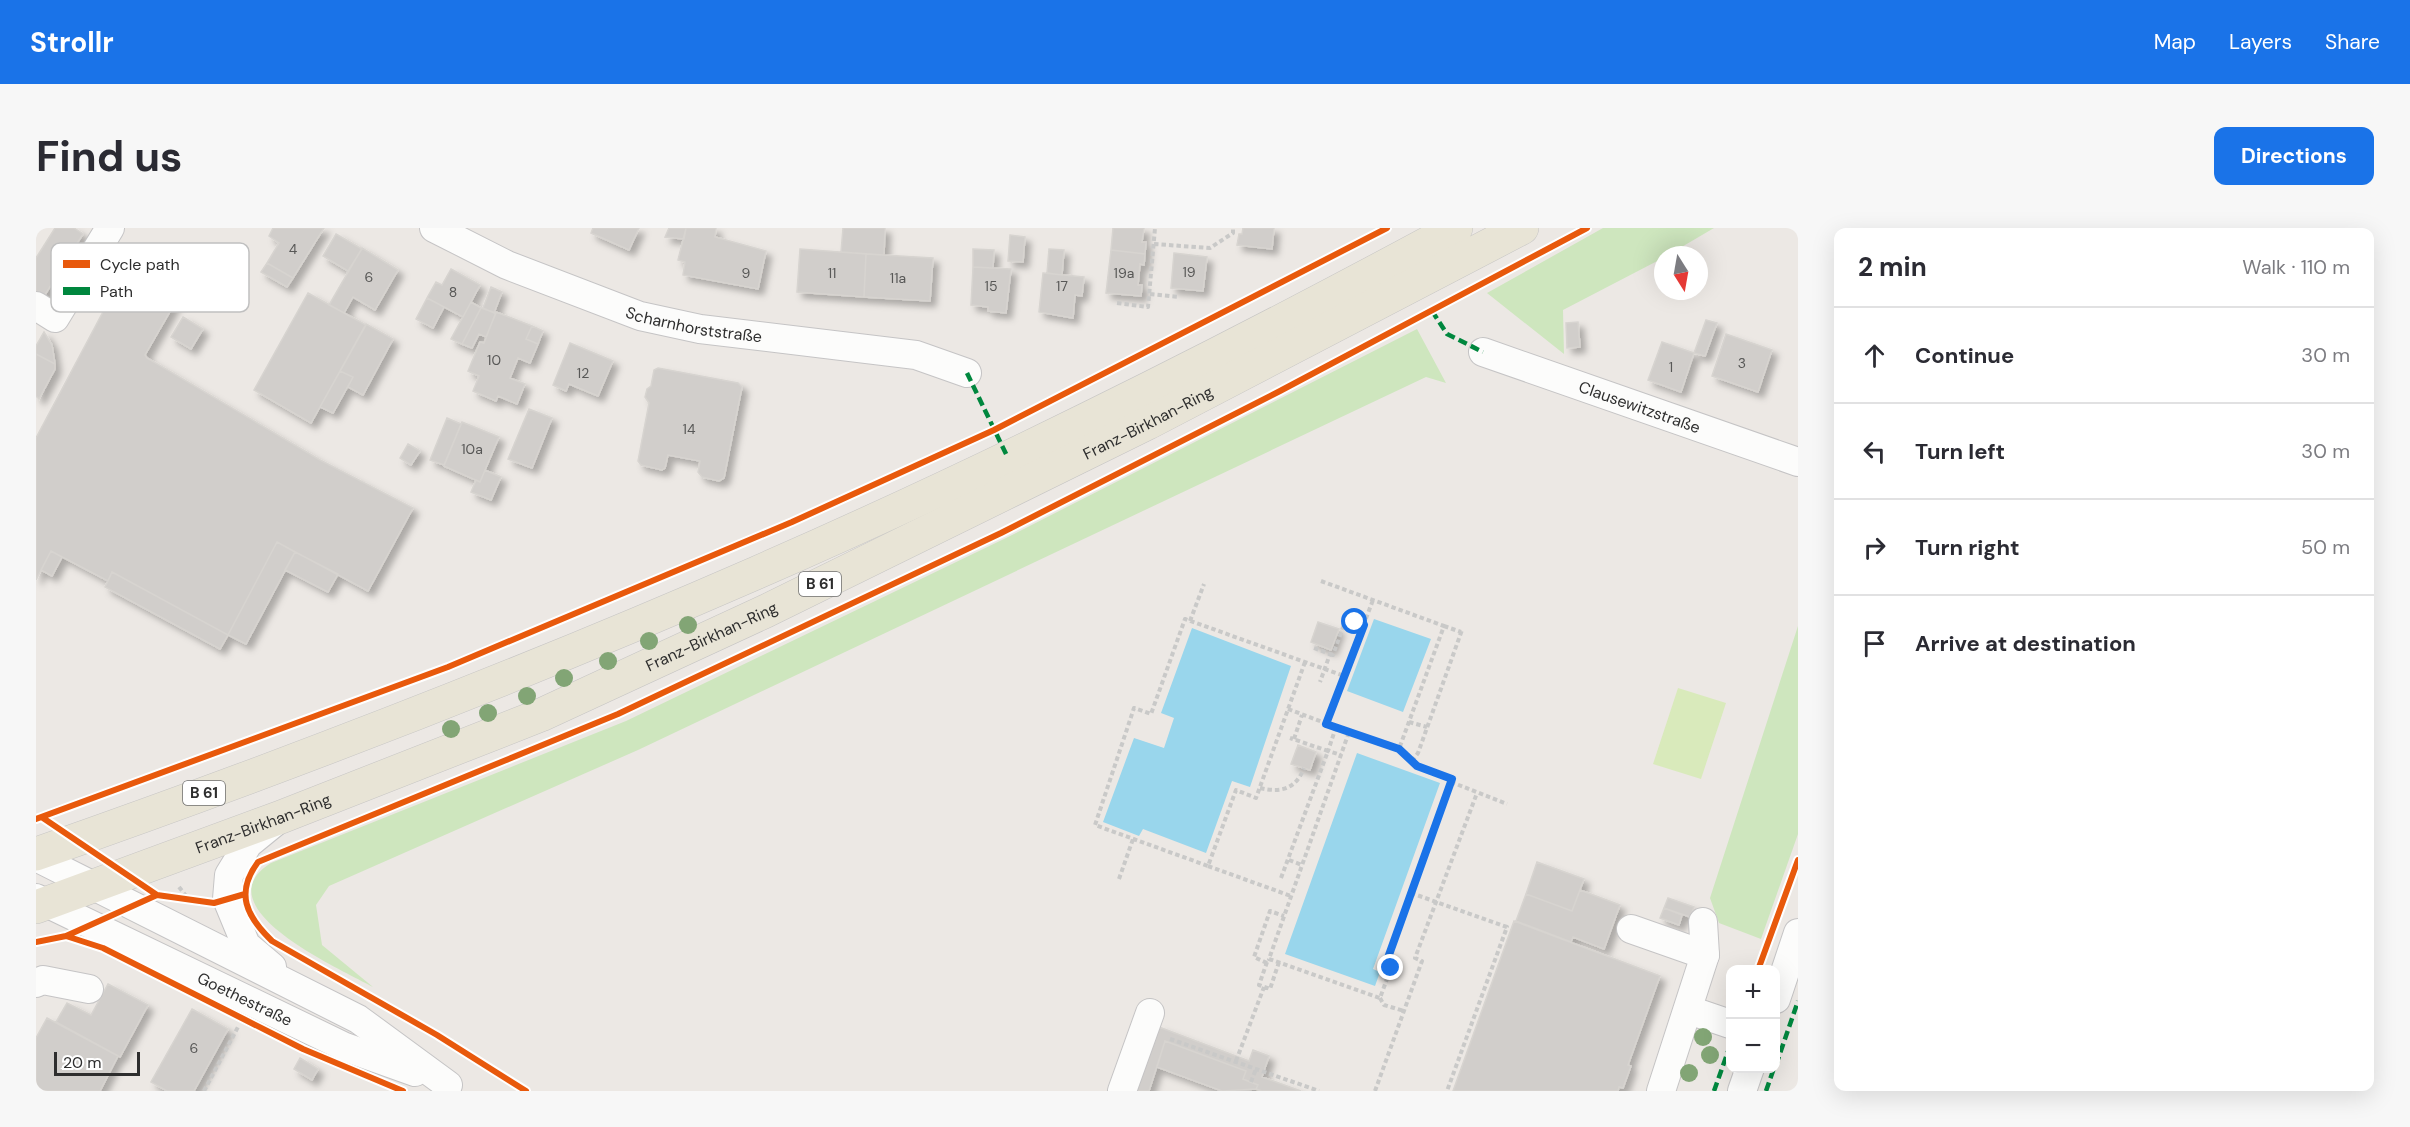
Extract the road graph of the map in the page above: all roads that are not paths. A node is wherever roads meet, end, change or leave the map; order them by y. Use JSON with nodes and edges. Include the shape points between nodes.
{"nodes":[{"id":1,"x":111,"y":228,"type":"edge"},
{"id":2,"x":434,"y":228,"type":"edge"},
{"id":3,"x":1456,"y":228,"type":"edge"},
{"id":4,"x":1522,"y":228,"type":"edge"},
{"id":5,"x":102,"y":243,"type":"edge"},
{"id":6,"x":36,"y":306,"type":"edge"},
{"id":7,"x":59,"y":312,"type":"edge"},
{"id":8,"x":1483,"y":352,"type":"dead end"},
{"id":9,"x":967,"y":373,"type":"dead end"},
{"id":10,"x":1798,"y":462,"type":"edge"},
{"id":11,"x":281,"y":817,"type":"junction"},
{"id":12,"x":36,"y":856,"type":"edge"},
{"id":13,"x":93,"y":886,"type":"junction"},
{"id":14,"x":40,"y":902,"type":"edge"},
{"id":15,"x":1703,"y":922,"type":"dead end"},
{"id":16,"x":1631,"y":929,"type":"dead end"},
{"id":17,"x":1798,"y":933,"type":"edge"},
{"id":18,"x":1705,"y":955,"type":"junction"},
{"id":19,"x":36,"y":983,"type":"edge"},
{"id":20,"x":1780,"y":987,"type":"edge"},
{"id":21,"x":89,"y":989,"type":"dead end"},
{"id":22,"x":299,"y":990,"type":"junction"},
{"id":23,"x":1689,"y":1010,"type":"junction"},
{"id":24,"x":1146,"y":1021,"type":"road end"},
{"id":25,"x":1726,"y":1022,"type":"edge"},
{"id":26,"x":1748,"y":1073,"type":"edge"},
{"id":27,"x":455,"y":1088,"type":"edge"},
{"id":28,"x":1122,"y":1091,"type":"edge"},
{"id":29,"x":1661,"y":1091,"type":"edge"},
{"id":30,"x":1742,"y":1091,"type":"edge"}],
"edges":[{"from":1,"to":5,"type":"street"},
{"from":2,"to":9,"type":"street","name":"Scharnhorststraße","via":[[507,265],[640,316],[700,328],[916,355]]},
{"from":3,"to":12,"type":"main road","name":"Franz-Birkhan-Ring","number":"B 61","via":[[1135,395],[756,573],[371,732]]},
{"from":4,"to":11,"type":"main road","name":"Franz-Birkhan-Ring","number":"B 61","via":[[1148,423],[766,611],[541,716]]},
{"from":6,"to":7,"type":"street","via":[[55,318]]},
{"from":8,"to":10,"type":"street","name":"Clausewitzstraße"},
{"from":11,"to":13,"type":"main road","name":"Franz-Birkhan-Ring","number":"B 61"},
{"from":11,"to":22,"type":"street","name":"Goethestraße","via":[[248,844],[229,875],[227,899],[246,945]]},
{"from":12,"to":13,"type":"street","name":"Goethestraße"},
{"from":13,"to":14,"type":"main road","name":"Franz-Birkhan-Ring","number":"B 61"},
{"from":13,"to":22,"type":"street","name":"Goethestraße"},
{"from":14,"to":27,"type":"street","name":"Goethestraße","via":[[345,1047]]},
{"from":15,"to":18,"type":"street"},
{"from":16,"to":18,"type":"street"},
{"from":17,"to":20,"type":"street"},
{"from":18,"to":23,"type":"street"},
{"from":19,"to":21,"type":"street","via":[[43,980]]},
{"from":22,"to":27,"type":"street","name":"Goethestraße","via":[[358,1019]]},
{"from":23,"to":25,"type":"street"},
{"from":23,"to":29,"type":"street"},
{"from":24,"to":28,"type":"street"},
{"from":26,"to":30,"type":"street"}]}
